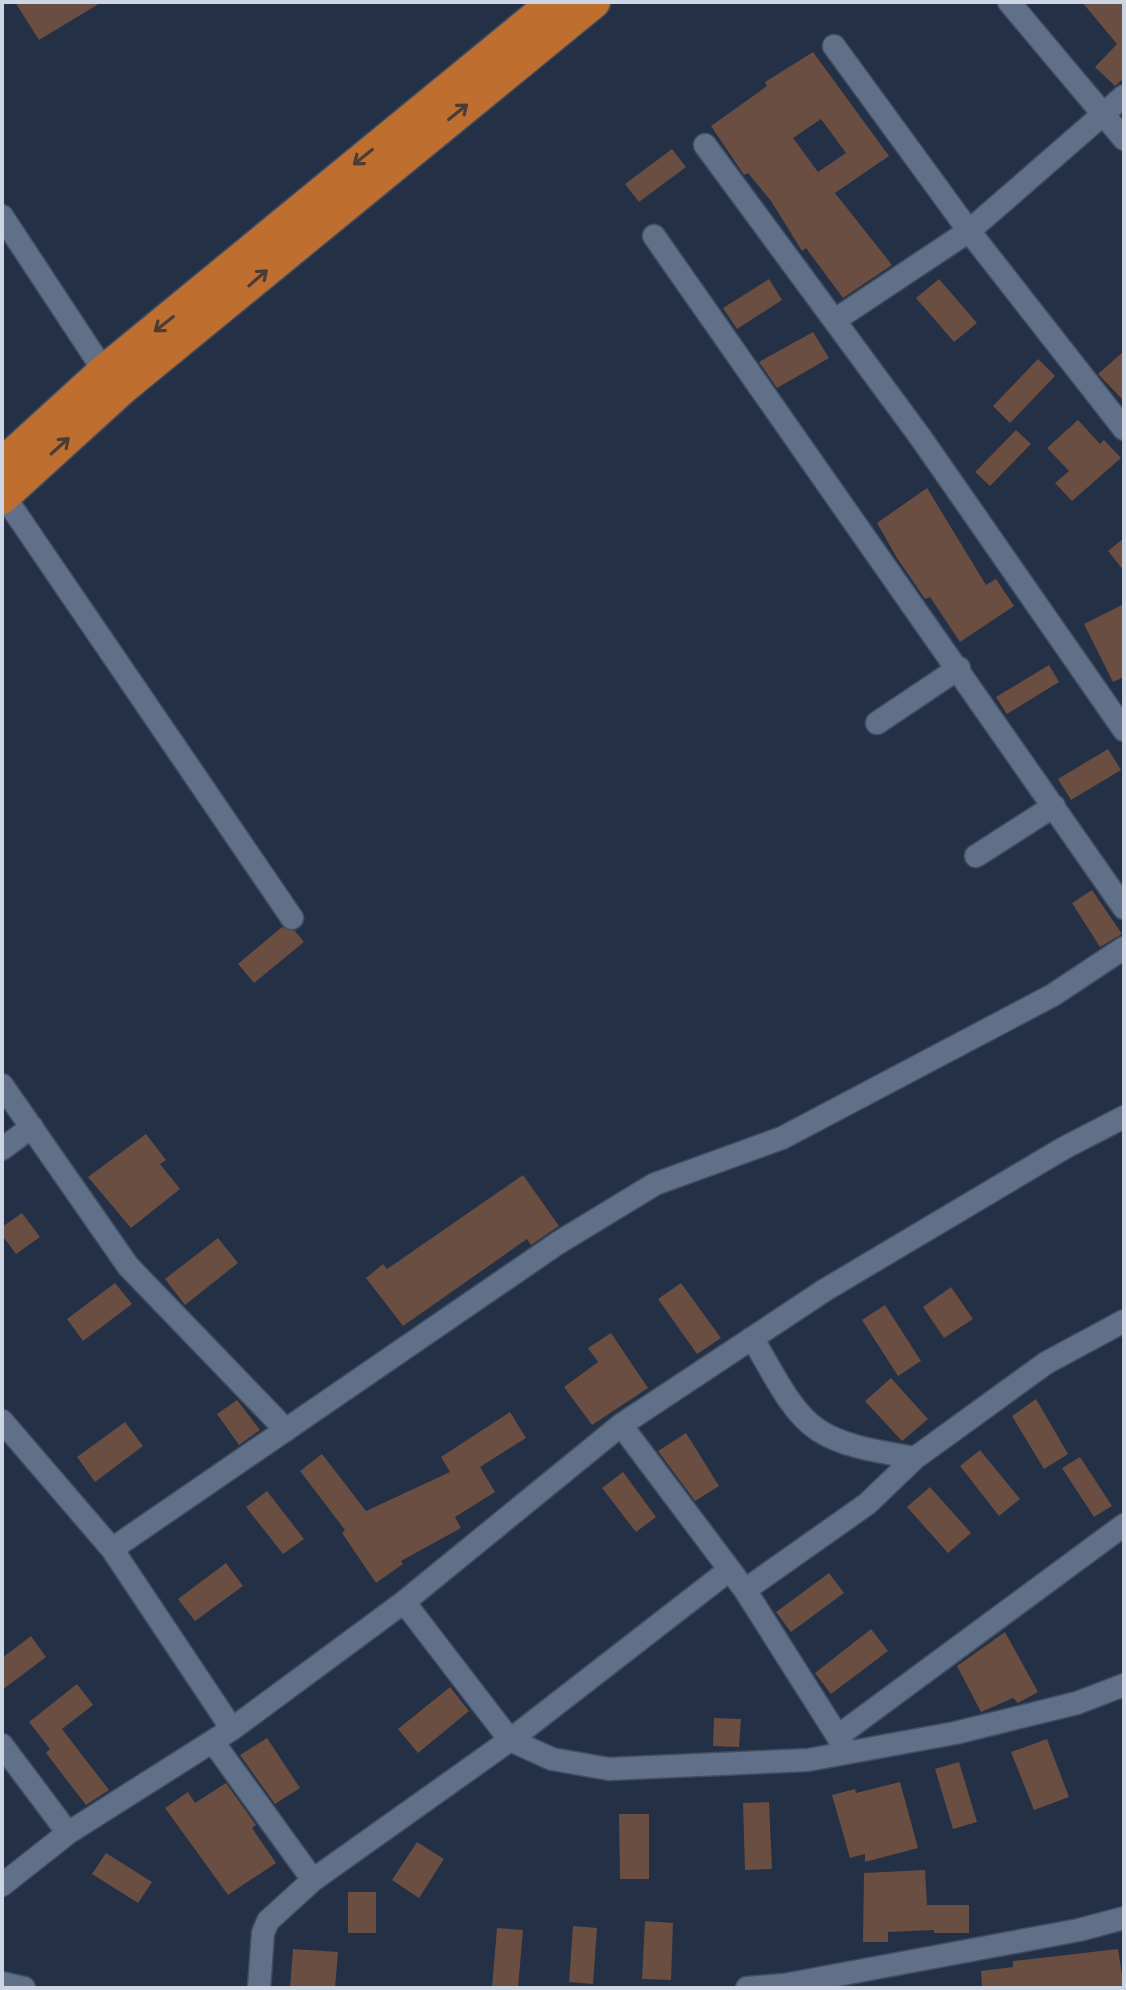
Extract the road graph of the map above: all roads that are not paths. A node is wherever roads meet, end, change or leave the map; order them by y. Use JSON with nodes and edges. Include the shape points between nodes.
{"nodes":[{"id":1,"x":554,"y":2,"type":"edge"},
{"id":2,"x":594,"y":2,"type":"edge"},
{"id":3,"x":1009,"y":2,"type":"edge"},
{"id":4,"x":834,"y":46,"type":"dead end"},
{"id":5,"x":1124,"y":96,"type":"edge"},
{"id":6,"x":1103,"y":114,"type":"junction"},
{"id":7,"x":1124,"y":139,"type":"edge"},
{"id":8,"x":705,"y":145,"type":"dead end"},
{"id":9,"x":2,"y":216,"type":"edge"},
{"id":10,"x":969,"y":231,"type":"junction"},
{"id":11,"x":654,"y":236,"type":"dead end"},
{"id":12,"x":835,"y":320,"type":"junction"},
{"id":13,"x":104,"y":371,"type":"junction"},
{"id":14,"x":1124,"y":429,"type":"edge"},
{"id":15,"x":2,"y":464,"type":"edge"},
{"id":16,"x":3,"y":497,"type":"edge"},
{"id":17,"x":959,"y":668,"type":"junction"},
{"id":18,"x":877,"y":723,"type":"dead end"},
{"id":19,"x":1124,"y":730,"type":"edge"},
{"id":20,"x":1054,"y":806,"type":"junction"},
{"id":21,"x":976,"y":856,"type":"dead end"},
{"id":22,"x":1124,"y":908,"type":"edge"},
{"id":23,"x":292,"y":918,"type":"dead end"},
{"id":24,"x":1124,"y":948,"type":"edge"},
{"id":25,"x":2,"y":1085,"type":"edge"},
{"id":26,"x":1124,"y":1117,"type":"edge"},
{"id":27,"x":32,"y":1127,"type":"junction"},
{"id":28,"x":2,"y":1149,"type":"edge"},
{"id":29,"x":1124,"y":1321,"type":"edge"},
{"id":30,"x":752,"y":1338,"type":"junction"},
{"id":31,"x":2,"y":1421,"type":"edge"},
{"id":32,"x":621,"y":1425,"type":"junction"},
{"id":33,"x":286,"y":1430,"type":"junction"},
{"id":34,"x":915,"y":1458,"type":"junction"},
{"id":35,"x":1124,"y":1525,"type":"edge"},
{"id":36,"x":112,"y":1549,"type":"junction"},
{"id":37,"x":728,"y":1571,"type":"junction"},
{"id":38,"x":745,"y":1590,"type":"junction"},
{"id":39,"x":404,"y":1602,"type":"junction"},
{"id":40,"x":1124,"y":1685,"type":"edge"},
{"id":41,"x":232,"y":1729,"type":"junction"},
{"id":42,"x":510,"y":1740,"type":"junction"},
{"id":43,"x":213,"y":1742,"type":"junction"},
{"id":44,"x":843,"y":1744,"type":"junction"},
{"id":45,"x":2,"y":1745,"type":"edge"},
{"id":46,"x":68,"y":1833,"type":"junction"},
{"id":47,"x":313,"y":1880,"type":"junction"},
{"id":48,"x":2,"y":1885,"type":"edge"},
{"id":49,"x":1124,"y":1918,"type":"edge"},
{"id":50,"x":2,"y":1983,"type":"edge"},
{"id":51,"x":24,"y":1988,"type":"edge"},
{"id":52,"x":259,"y":1988,"type":"edge"},
{"id":53,"x":747,"y":1988,"type":"edge"}],
"edges":[{"from":1,"to":13,"type":"highway","one_way":true},
{"from":16,"to":2,"type":"highway","one_way":true,"via":[[124,387]]},
{"from":3,"to":6,"type":"street"},
{"from":4,"to":10,"type":"street"},
{"from":5,"to":6,"type":"street"},
{"from":6,"to":7,"type":"street"},
{"from":6,"to":10,"type":"street"},
{"from":8,"to":12,"type":"street"},
{"from":9,"to":13,"type":"street"},
{"from":10,"to":12,"type":"street"},
{"from":10,"to":14,"type":"street"},
{"from":11,"to":17,"type":"street"},
{"from":12,"to":19,"type":"street"},
{"from":13,"to":15,"type":"highway"},
{"from":16,"to":23,"type":"street"},
{"from":17,"to":18,"type":"street"},
{"from":17,"to":20,"type":"street"},
{"from":20,"to":21,"type":"street"},
{"from":20,"to":22,"type":"street"},
{"from":24,"to":33,"type":"street","via":[[1053,995],[782,1138],[655,1184],[558,1243]]},
{"from":25,"to":27,"type":"street"},
{"from":26,"to":30,"type":"street","via":[[931,1227]]},
{"from":27,"to":28,"type":"street"},
{"from":27,"to":33,"type":"street","via":[[128,1266]]},
{"from":29,"to":34,"type":"street","via":[[1046,1363]]},
{"from":30,"to":32,"type":"street"},
{"from":30,"to":34,"type":"street","via":[[804,1418],[819,1431]]},
{"from":31,"to":36,"type":"street"},
{"from":32,"to":37,"type":"street"},
{"from":32,"to":39,"type":"street"},
{"from":33,"to":36,"type":"street"},
{"from":34,"to":38,"type":"street","via":[[867,1504]]},
{"from":35,"to":44,"type":"street"},
{"from":36,"to":41,"type":"street"},
{"from":37,"to":38,"type":"street"},
{"from":37,"to":42,"type":"street"},
{"from":38,"to":44,"type":"street"},
{"from":39,"to":41,"type":"street"},
{"from":39,"to":42,"type":"street"},
{"from":40,"to":44,"type":"street","via":[[1077,1703],[955,1733]]},
{"from":41,"to":43,"type":"street"},
{"from":42,"to":44,"type":"street","via":[[552,1759],[609,1769],[808,1760]]},
{"from":42,"to":47,"type":"street"},
{"from":43,"to":46,"type":"street"},
{"from":43,"to":47,"type":"street"},
{"from":45,"to":46,"type":"street"},
{"from":46,"to":48,"type":"street"},
{"from":47,"to":52,"type":"street","via":[[268,1921]]},
{"from":49,"to":53,"type":"street"},
{"from":50,"to":51,"type":"street"}]}
